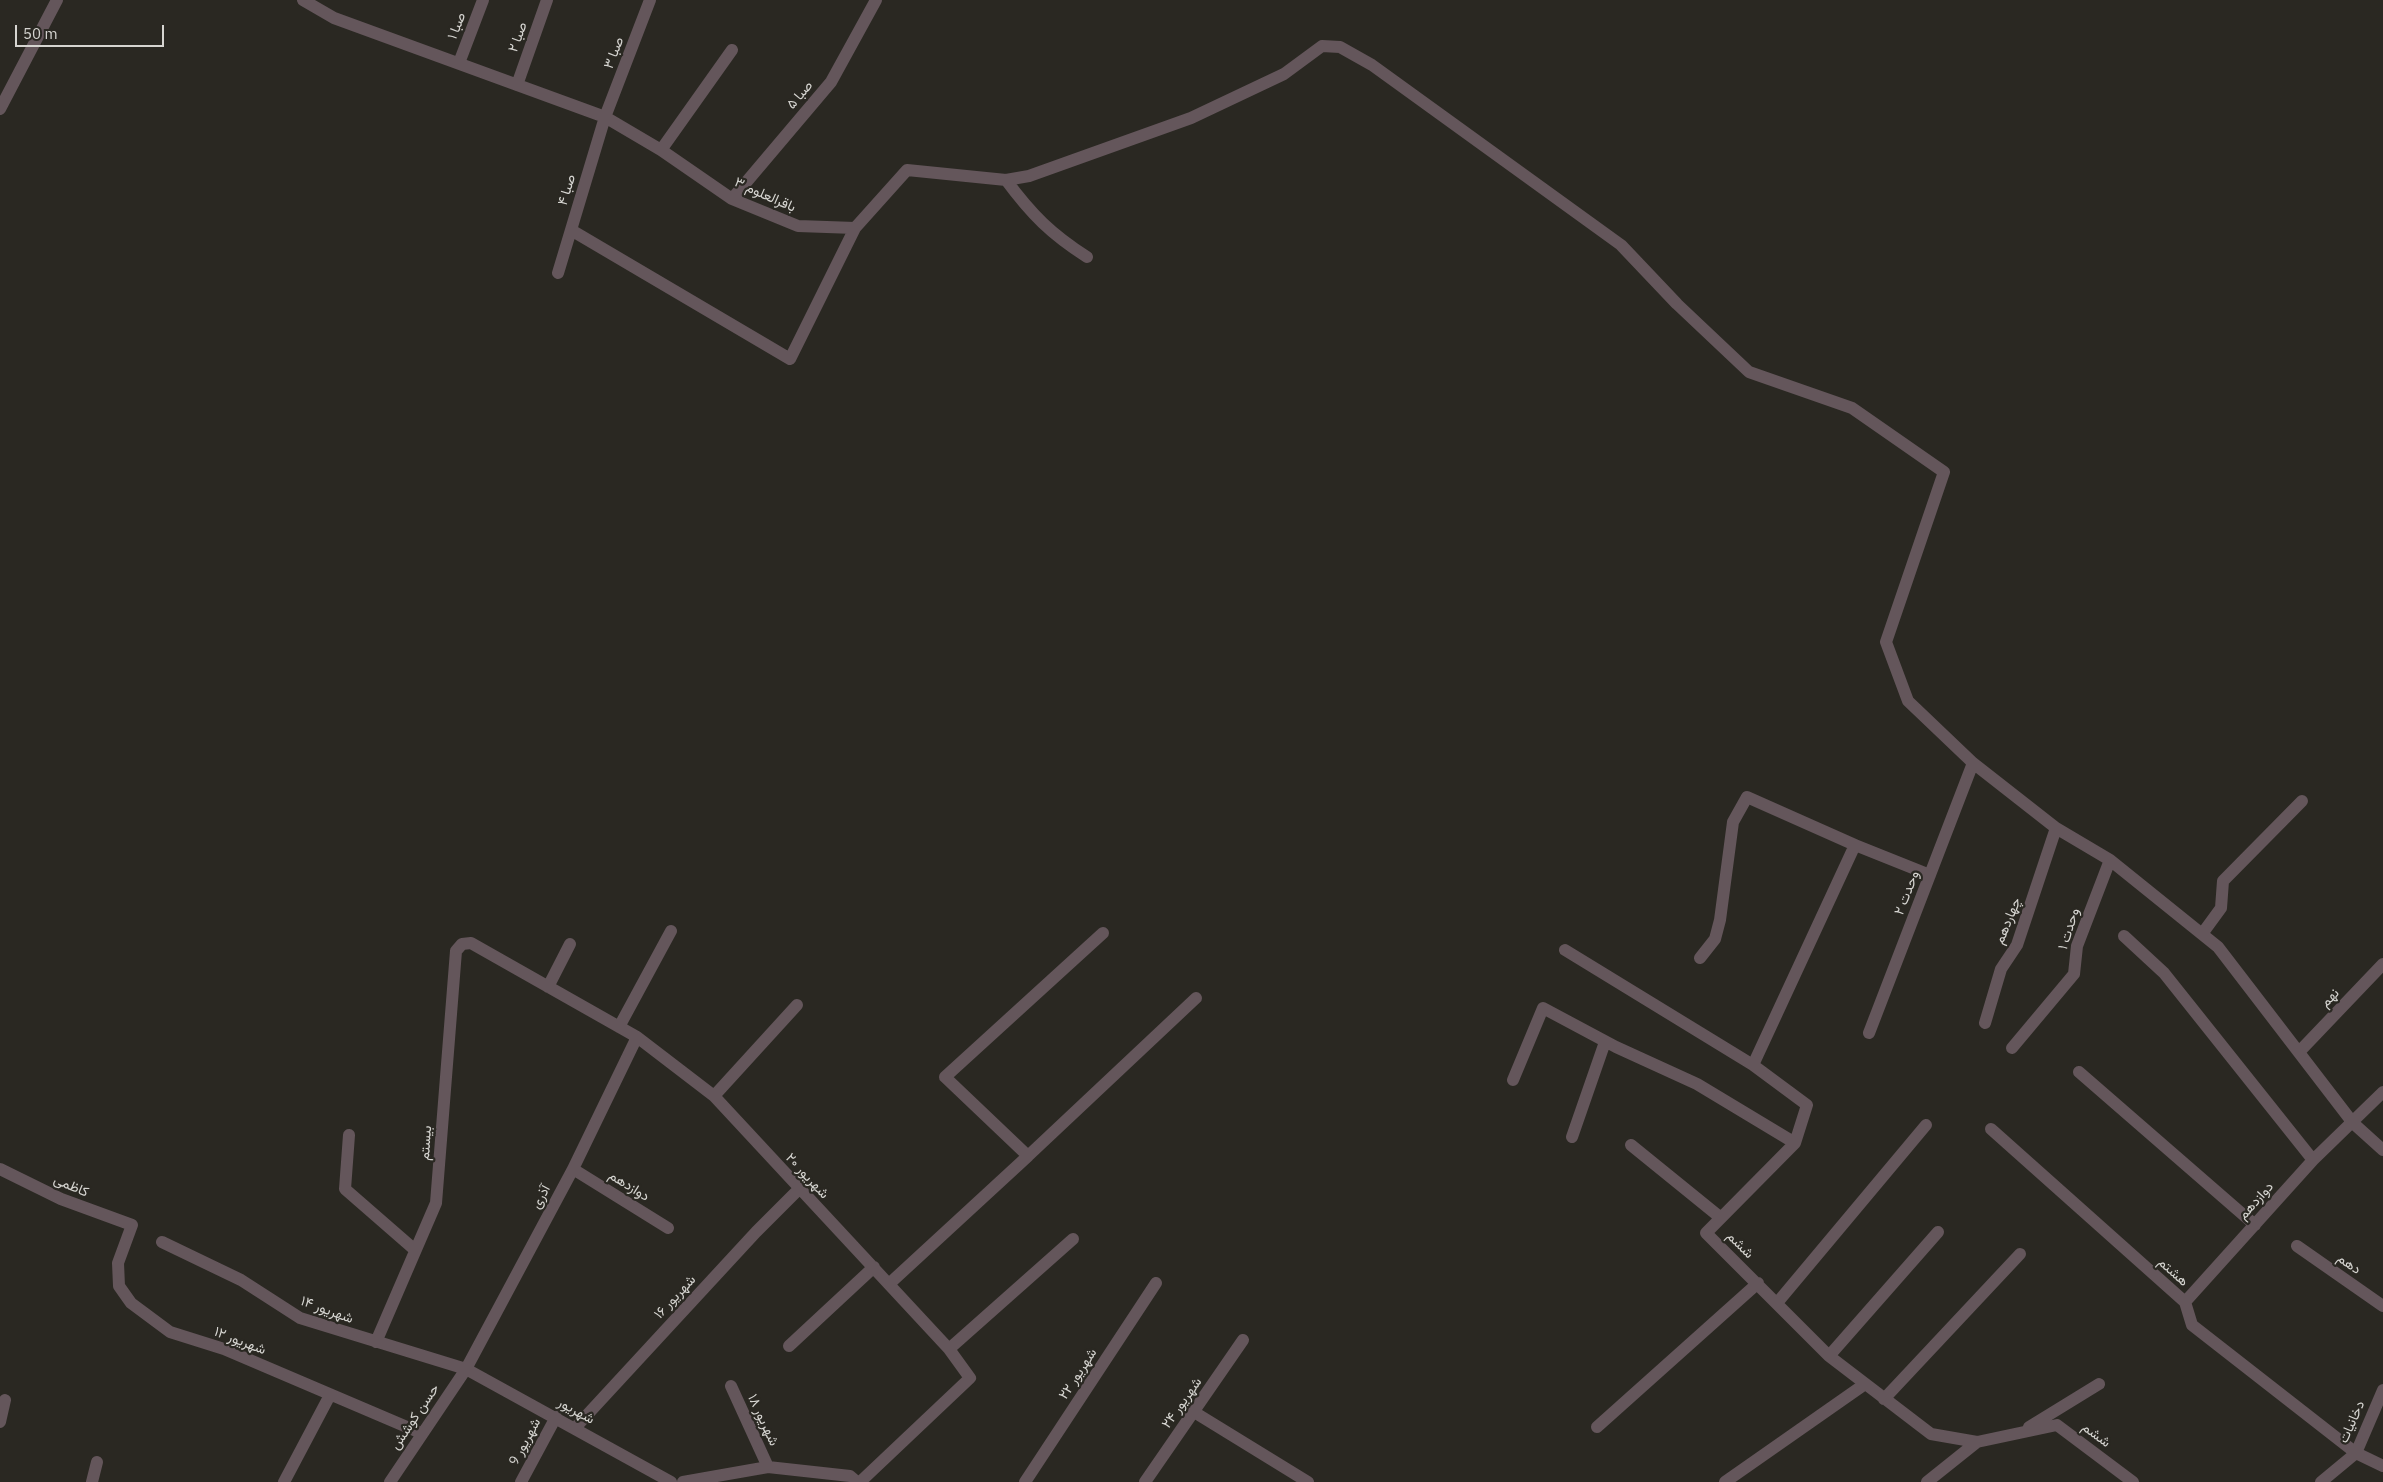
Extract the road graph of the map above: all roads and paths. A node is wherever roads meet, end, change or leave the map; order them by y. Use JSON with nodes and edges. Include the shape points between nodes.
{"nodes":[{"id":1,"x":57,"y":0,"type":"edge"},
{"id":2,"x":303,"y":0,"type":"edge"},
{"id":3,"x":483,"y":0,"type":"edge"},
{"id":4,"x":548,"y":0,"type":"edge"},
{"id":5,"x":650,"y":0,"type":"edge"},
{"id":6,"x":876,"y":0,"type":"edge"},
{"id":7,"x":732,"y":50,"type":"dead end"},
{"id":8,"x":459,"y":63,"type":"junction"},
{"id":9,"x":517,"y":85,"type":"junction"},
{"id":10,"x":0,"y":109,"type":"edge"},
{"id":11,"x":605,"y":117,"type":"junction"},
{"id":12,"x":661,"y":150,"type":"junction"},
{"id":13,"x":1006,"y":180,"type":"junction"},
{"id":14,"x":732,"y":198,"type":"junction"},
{"id":15,"x":854,"y":228,"type":"junction"},
{"id":16,"x":571,"y":230,"type":"junction"},
{"id":17,"x":1087,"y":257,"type":"dead end"},
{"id":18,"x":558,"y":273,"type":"dead end"},
{"id":19,"x":1973,"y":763,"type":"junction"},
{"id":20,"x":2302,"y":801,"type":"dead end"},
{"id":21,"x":2056,"y":828,"type":"junction"},
{"id":22,"x":1855,"y":845,"type":"junction"},
{"id":23,"x":2110,"y":860,"type":"junction"},
{"id":24,"x":1930,"y":875,"type":"junction"},
{"id":25,"x":671,"y":931,"type":"dead end"},
{"id":26,"x":1103,"y":933,"type":"dead end"},
{"id":27,"x":2202,"y":934,"type":"junction"},
{"id":28,"x":2124,"y":936,"type":"dead end"},
{"id":29,"x":471,"y":942,"type":"joint"},
{"id":30,"x":570,"y":944,"type":"dead end"},
{"id":31,"x":1565,"y":950,"type":"dead end"},
{"id":32,"x":1700,"y":958,"type":"dead end"},
{"id":33,"x":2383,"y":964,"type":"edge"},
{"id":34,"x":548,"y":987,"type":"junction"},
{"id":35,"x":1196,"y":998,"type":"dead end"},
{"id":36,"x":796,"y":1005,"type":"dead end"},
{"id":37,"x":1985,"y":1023,"type":"dead end"},
{"id":38,"x":619,"y":1027,"type":"junction"},
{"id":39,"x":1869,"y":1033,"type":"dead end"},
{"id":40,"x":637,"y":1037,"type":"junction"},
{"id":41,"x":1605,"y":1042,"type":"junction"},
{"id":42,"x":2012,"y":1048,"type":"dead end"},
{"id":43,"x":2298,"y":1052,"type":"junction"},
{"id":44,"x":1753,"y":1064,"type":"junction"},
{"id":45,"x":2079,"y":1072,"type":"dead end"},
{"id":46,"x":1513,"y":1080,"type":"dead end"},
{"id":47,"x":2383,"y":1092,"type":"edge"},
{"id":48,"x":714,"y":1096,"type":"junction"},
{"id":49,"x":2353,"y":1122,"type":"junction"},
{"id":50,"x":1926,"y":1125,"type":"dead end"},
{"id":51,"x":1991,"y":1129,"type":"dead end"},
{"id":52,"x":349,"y":1135,"type":"dead end"},
{"id":53,"x":1572,"y":1137,"type":"dead end"},
{"id":54,"x":1795,"y":1143,"type":"junction"},
{"id":55,"x":1630,"y":1145,"type":"dead end"},
{"id":56,"x":2383,"y":1150,"type":"edge"},
{"id":57,"x":1028,"y":1156,"type":"junction"},
{"id":58,"x":2314,"y":1160,"type":"junction"},
{"id":59,"x":0,"y":1169,"type":"edge"},
{"id":60,"x":573,"y":1169,"type":"junction"},
{"id":61,"x":799,"y":1189,"type":"junction"},
{"id":62,"x":1721,"y":1218,"type":"junction"},
{"id":63,"x":132,"y":1225,"type":"joint"},
{"id":64,"x":2255,"y":1226,"type":"junction"},
{"id":65,"x":668,"y":1228,"type":"dead end"},
{"id":66,"x":1938,"y":1232,"type":"dead end"},
{"id":67,"x":1073,"y":1239,"type":"dead end"},
{"id":68,"x":162,"y":1242,"type":"dead end"},
{"id":69,"x":2297,"y":1246,"type":"dead end"},
{"id":70,"x":415,"y":1250,"type":"junction"},
{"id":71,"x":2020,"y":1254,"type":"dead end"},
{"id":72,"x":874,"y":1268,"type":"junction"},
{"id":73,"x":1156,"y":1283,"type":"dead end"},
{"id":74,"x":1758,"y":1283,"type":"junction"},
{"id":75,"x":889,"y":1284,"type":"junction"},
{"id":76,"x":2185,"y":1302,"type":"junction"},
{"id":77,"x":1778,"y":1303,"type":"junction"},
{"id":78,"x":2383,"y":1306,"type":"edge"},
{"id":79,"x":1243,"y":1340,"type":"dead end"},
{"id":80,"x":376,"y":1342,"type":"junction"},
{"id":81,"x":789,"y":1346,"type":"dead end"},
{"id":82,"x":948,"y":1349,"type":"junction"},
{"id":83,"x":1829,"y":1356,"type":"junction"},
{"id":84,"x":466,"y":1369,"type":"junction"},
{"id":85,"x":1865,"y":1384,"type":"junction"},
{"id":86,"x":2099,"y":1384,"type":"dead end"},
{"id":87,"x":731,"y":1386,"type":"dead end"},
{"id":88,"x":2383,"y":1390,"type":"edge"},
{"id":89,"x":330,"y":1395,"type":"junction"},
{"id":90,"x":1884,"y":1399,"type":"junction"},
{"id":91,"x":5,"y":1400,"type":"dead end"},
{"id":92,"x":1194,"y":1412,"type":"junction"},
{"id":93,"x":556,"y":1417,"type":"junction"},
{"id":94,"x":0,"y":1422,"type":"edge"},
{"id":95,"x":1596,"y":1427,"type":"dead end"},
{"id":96,"x":575,"y":1428,"type":"junction"},
{"id":97,"x":2021,"y":1432,"type":"junction"},
{"id":98,"x":421,"y":1433,"type":"junction"},
{"id":99,"x":1977,"y":1442,"type":"junction"},
{"id":100,"x":2356,"y":1453,"type":"junction"},
{"id":101,"x":97,"y":1462,"type":"dead end"},
{"id":102,"x":2383,"y":1466,"type":"edge"},
{"id":103,"x":768,"y":1467,"type":"junction"},
{"id":104,"x":92,"y":1482,"type":"edge"},
{"id":105,"x":284,"y":1482,"type":"edge"},
{"id":106,"x":390,"y":1482,"type":"edge"},
{"id":107,"x":521,"y":1482,"type":"edge"},
{"id":108,"x":671,"y":1482,"type":"edge"},
{"id":109,"x":683,"y":1482,"type":"edge"},
{"id":110,"x":859,"y":1482,"type":"edge"},
{"id":111,"x":1025,"y":1482,"type":"edge"},
{"id":112,"x":1145,"y":1482,"type":"edge"},
{"id":113,"x":1308,"y":1482,"type":"edge"},
{"id":114,"x":1726,"y":1482,"type":"edge"},
{"id":115,"x":1927,"y":1482,"type":"edge"},
{"id":116,"x":2133,"y":1482,"type":"edge"},
{"id":117,"x":2321,"y":1482,"type":"edge"}],
"edges":[{"from":1,"to":10,"type":"street"},
{"from":2,"to":8,"type":"street","name":"باقرالعلوم ۳","via":[[334,18]]},
{"from":3,"to":8,"type":"street","name":"صبا ۱"},
{"from":4,"to":9,"type":"street","name":"صبا ۲"},
{"from":5,"to":11,"type":"street","name":"صبا ۳"},
{"from":6,"to":14,"type":"street","name":"صبا ۵","via":[[831,82]]},
{"from":7,"to":12,"type":"street"},
{"from":8,"to":9,"type":"street","name":"باقرالعلوم ۳"},
{"from":9,"to":11,"type":"street","name":"باقرالعلوم ۳"},
{"from":11,"to":12,"type":"street","name":"باقرالعلوم ۳"},
{"from":11,"to":16,"type":"street","name":"صبا ۴"},
{"from":12,"to":14,"type":"street","name":"باقرالعلوم ۳"},
{"from":13,"to":15,"type":"street","via":[[907,170]]},
{"from":13,"to":17,"type":"street","via":[[1030,212],[1058,238]]},
{"from":13,"to":19,"type":"street","via":[[1030,176],[1191,118],[1284,74],[1322,46],[1340,47],[1372,65],[1621,245],[1749,372],[1852,408],[1944,472],[1886,642],[1908,701]]},
{"from":14,"to":15,"type":"street","name":"باقرالعلوم ۳","via":[[798,226]]},
{"from":15,"to":16,"type":"street","via":[[790,359]]},
{"from":16,"to":18,"type":"street","name":"صبا ۴"},
{"from":19,"to":21,"type":"street"},
{"from":19,"to":24,"type":"street","name":"وحدت ۲"},
{"from":20,"to":27,"type":"street","via":[[2223,881],[2221,908]]},
{"from":21,"to":23,"type":"street"},
{"from":21,"to":37,"type":"street","name":"چهاردهم","via":[[2017,945],[2001,969]]},
{"from":22,"to":24,"type":"street"},
{"from":22,"to":32,"type":"street","via":[[1747,797],[1733,822],[1715,939]]},
{"from":22,"to":44,"type":"street"},
{"from":23,"to":27,"type":"street"},
{"from":23,"to":42,"type":"street","name":"وحدت ۱","via":[[2077,946],[2074,974]]},
{"from":24,"to":39,"type":"street","name":"وحدت ۲"},
{"from":25,"to":38,"type":"street"},
{"from":26,"to":57,"type":"street","via":[[946,1077]]},
{"from":27,"to":43,"type":"street","via":[[2218,947]]},
{"from":28,"to":58,"type":"street","via":[[2164,973]]},
{"from":29,"to":34,"type":"street","name":"شهریور ۲۰"},
{"from":29,"to":70,"type":"street","name":"بیستم","via":[[462,944],[456,951],[436,1203]]},
{"from":30,"to":34,"type":"street"},
{"from":31,"to":44,"type":"street"},
{"from":33,"to":43,"type":"street","name":"نهم"},
{"from":34,"to":38,"type":"street","name":"شهریور ۲۰"},
{"from":35,"to":57,"type":"street"},
{"from":36,"to":48,"type":"street"},
{"from":38,"to":40,"type":"street","name":"شهریور ۲۰"},
{"from":40,"to":48,"type":"street","name":"شهریور ۲۰"},
{"from":40,"to":60,"type":"street","name":"آذری"},
{"from":41,"to":46,"type":"street","via":[[1543,1008]]},
{"from":41,"to":53,"type":"street"},
{"from":41,"to":54,"type":"street","via":[[1697,1084]]},
{"from":43,"to":49,"type":"street"},
{"from":44,"to":54,"type":"street","via":[[1807,1105]]},
{"from":45,"to":64,"type":"street"},
{"from":47,"to":49,"type":"street","name":"دوازدهم"},
{"from":48,"to":61,"type":"street","name":"شهریور ۲۰"},
{"from":49,"to":56,"type":"street"},
{"from":49,"to":58,"type":"street","name":"دوازدهم"},
{"from":50,"to":77,"type":"street"},
{"from":51,"to":76,"type":"street","name":"هشتم"},
{"from":52,"to":70,"type":"street","via":[[345,1189]]},
{"from":54,"to":62,"type":"street","name":"ششم"},
{"from":55,"to":62,"type":"street"},
{"from":57,"to":75,"type":"street"},
{"from":58,"to":64,"type":"street","name":"دوازدهم"},
{"from":59,"to":63,"type":"street","name":"کاظمی","via":[[61,1199]]},
{"from":60,"to":65,"type":"street","name":"دوازدهم"},
{"from":60,"to":84,"type":"street","name":"آذری"},
{"from":61,"to":72,"type":"street","name":"شهریور ۲۰"},
{"from":61,"to":96,"type":"street","name":"شهریور ۱۶"},
{"from":62,"to":74,"type":"street","name":"ششم","via":[[1706,1233]]},
{"from":63,"to":89,"type":"street","name":"شهریور ۱۲","via":[[118,1263],[119,1286],[132,1303],[170,1332],[224,1349]]},
{"from":64,"to":76,"type":"street","name":"دوازدهم"},
{"from":66,"to":83,"type":"street"},
{"from":67,"to":82,"type":"street"},
{"from":68,"to":80,"type":"street","name":"شهریور ۱۴","via":[[241,1280],[300,1318]]},
{"from":69,"to":78,"type":"street","name":"دهم"},
{"from":70,"to":80,"type":"street","name":"بیستم"},
{"from":71,"to":90,"type":"street"},
{"from":72,"to":75,"type":"street","name":"شهریور ۲۰"},
{"from":72,"to":81,"type":"street"},
{"from":73,"to":111,"type":"street","name":"شهریور ۲۲"},
{"from":74,"to":77,"type":"street","name":"ششم"},
{"from":74,"to":95,"type":"street"},
{"from":75,"to":82,"type":"street","name":"شهریور ۲۰"},
{"from":76,"to":100,"type":"street","name":"هشتم","via":[[2192,1325]]},
{"from":77,"to":83,"type":"street","name":"ششم"},
{"from":79,"to":92,"type":"street","name":"شهریور ۲۴"},
{"from":80,"to":84,"type":"street","name":"شهریور ۱۴"},
{"from":82,"to":110,"type":"street","name":"شهریور ۲۰","via":[[970,1378]]},
{"from":83,"to":85,"type":"street","name":"ششم"},
{"from":84,"to":93,"type":"street","name":"شهریور"},
{"from":84,"to":98,"type":"street","name":"حسن کوشش"},
{"from":85,"to":90,"type":"street","name":"ششم"},
{"from":85,"to":114,"type":"street"},
{"from":86,"to":97,"type":"street"},
{"from":87,"to":103,"type":"street","name":"شهریور ۱۸"},
{"from":88,"to":100,"type":"street","name":"دخانیات"},
{"from":89,"to":98,"type":"street","name":"شهریور ۱۲"},
{"from":89,"to":105,"type":"street"},
{"from":90,"to":99,"type":"street","name":"ششم","via":[[1931,1434]]},
{"from":91,"to":94,"type":"street"},
{"from":92,"to":112,"type":"street","name":"شهریور ۲۴"},
{"from":92,"to":113,"type":"street"},
{"from":93,"to":96,"type":"street","name":"شهریور"},
{"from":93,"to":107,"type":"street","name":"شهریور 9"},
{"from":96,"to":108,"type":"street","name":"شهریور"},
{"from":97,"to":99,"type":"street","name":"ششم"},
{"from":97,"to":116,"type":"street","name":"ششم","via":[[2057,1425]]},
{"from":98,"to":106,"type":"street","name":"حسن کوشش"},
{"from":99,"to":115,"type":"street"},
{"from":100,"to":102,"type":"street","name":"هشتم"},
{"from":100,"to":117,"type":"street","name":"دخانیات"},
{"from":101,"to":104,"type":"street"},
{"from":103,"to":109,"type":"street"},
{"from":103,"to":110,"type":"street","via":[[850,1476]]}]}
